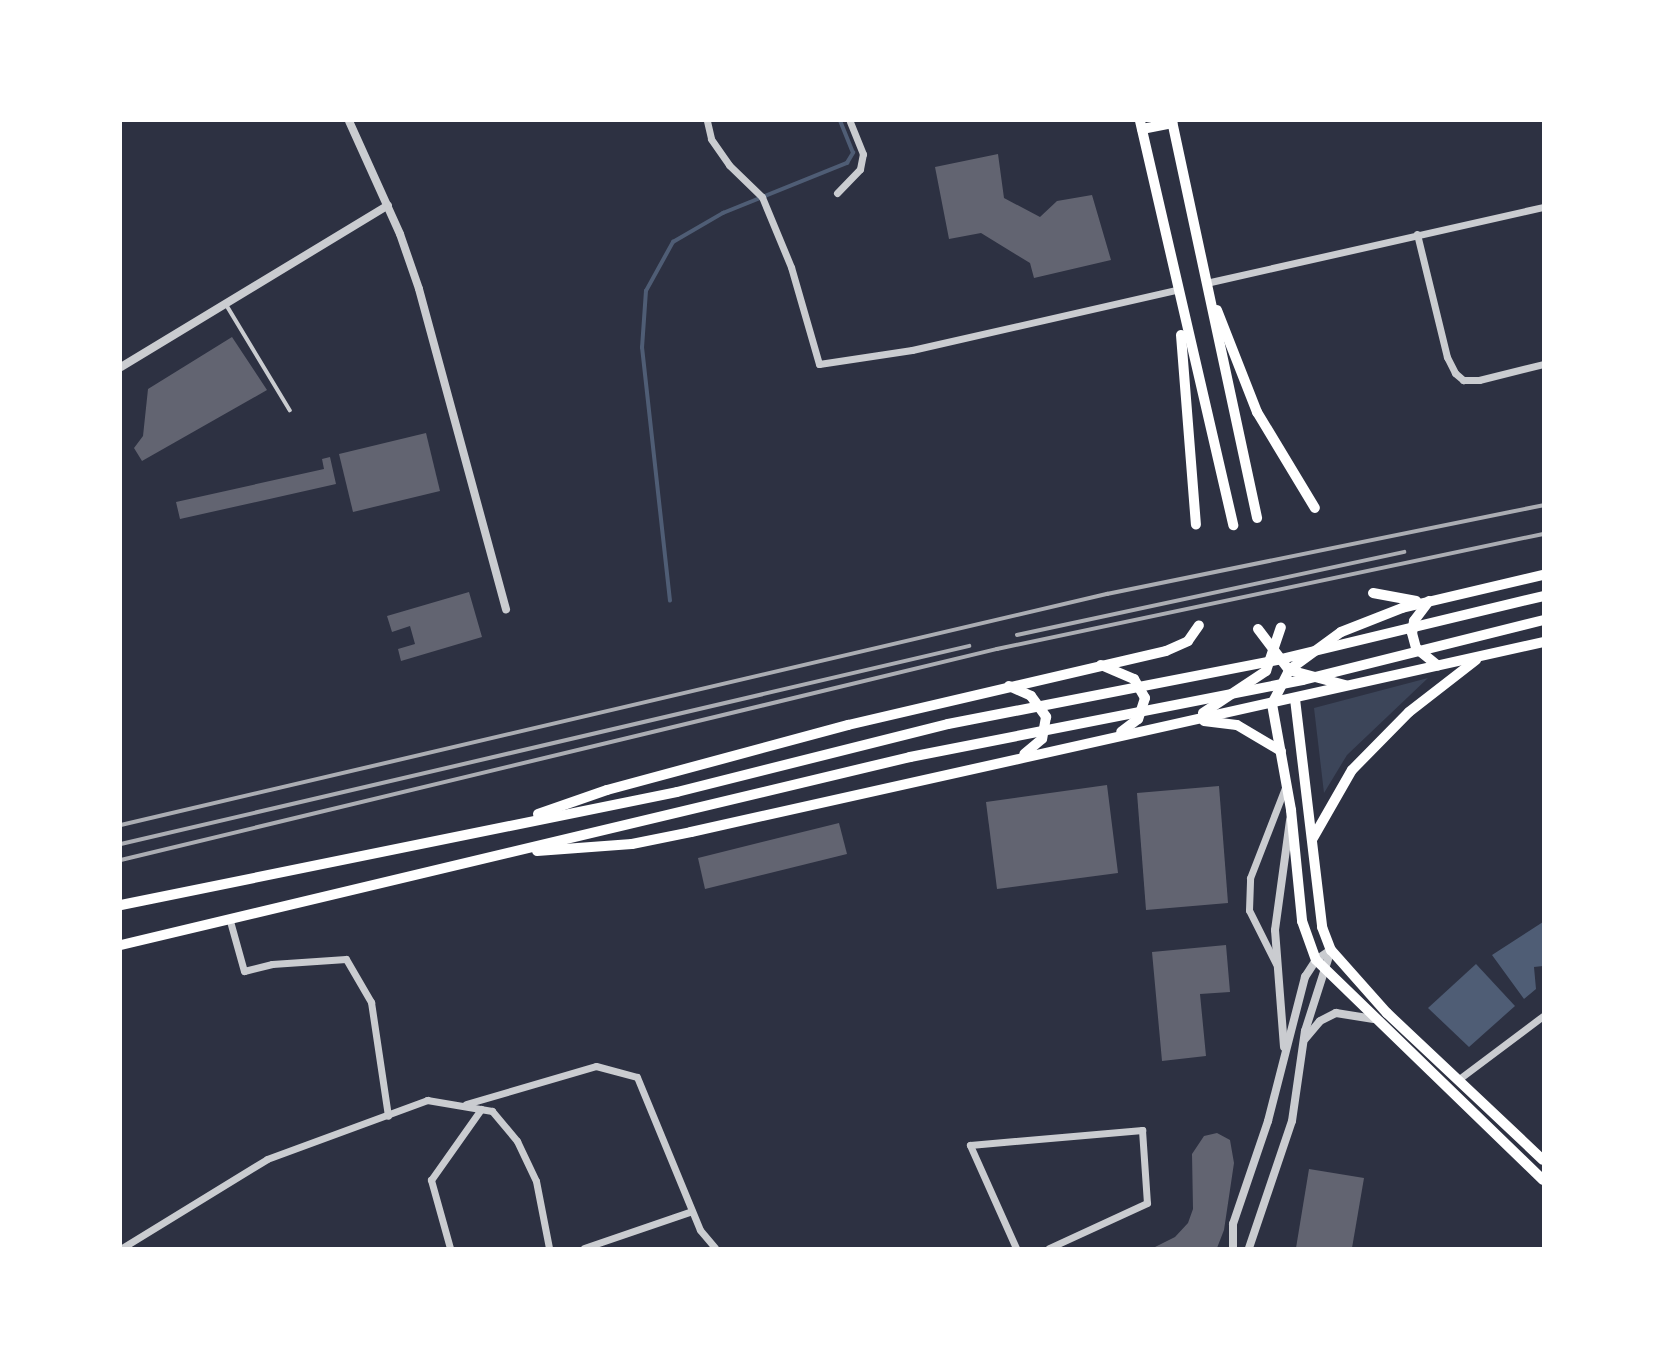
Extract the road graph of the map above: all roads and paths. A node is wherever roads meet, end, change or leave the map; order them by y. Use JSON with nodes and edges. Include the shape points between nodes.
{"nodes":[{"id":1,"x":349,"y":121,"type":"edge"},
{"id":2,"x":707,"y":121,"type":"edge"},
{"id":3,"x":850,"y":121,"type":"edge"},
{"id":4,"x":1172,"y":122,"type":"edge"},
{"id":5,"x":1141,"y":125,"type":"edge"},
{"id":6,"x":837,"y":193,"type":"dead end"},
{"id":7,"x":388,"y":205,"type":"junction"},
{"id":8,"x":1543,"y":206,"type":"edge"},
{"id":9,"x":1417,"y":234,"type":"junction"},
{"id":10,"x":1206,"y":283,"type":"junction"},
{"id":11,"x":1176,"y":290,"type":"junction"},
{"id":12,"x":226,"y":303,"type":"junction"},
{"id":13,"x":1543,"y":364,"type":"edge"},
{"id":14,"x":121,"y":367,"type":"edge"},
{"id":15,"x":290,"y":410,"type":"dead end"},
{"id":16,"x":1315,"y":508,"type":"dead end"},
{"id":17,"x":1257,"y":518,"type":"dead end"},
{"id":18,"x":1196,"y":524,"type":"dead end"},
{"id":19,"x":1233,"y":525,"type":"dead end"},
{"id":20,"x":1543,"y":575,"type":"edge"},
{"id":21,"x":1373,"y":593,"type":"dead end"},
{"id":22,"x":1543,"y":596,"type":"edge"},
{"id":23,"x":1429,"y":601,"type":"junction"},
{"id":24,"x":506,"y":609,"type":"dead end"},
{"id":25,"x":1543,"y":620,"type":"edge"},
{"id":26,"x":1199,"y":625,"type":"dead end"},
{"id":27,"x":1543,"y":642,"type":"edge"},
{"id":28,"x":1275,"y":654,"type":"junction"},
{"id":29,"x":1483,"y":656,"type":"junction"},
{"id":30,"x":1099,"y":665,"type":"junction"},
{"id":31,"x":1438,"y":666,"type":"junction"},
{"id":32,"x":1289,"y":670,"type":"junction"},
{"id":33,"x":1266,"y":671,"type":"junction"},
{"id":34,"x":1009,"y":686,"type":"junction"},
{"id":35,"x":1353,"y":686,"type":"junction"},
{"id":36,"x":1295,"y":699,"type":"junction"},
{"id":37,"x":1272,"y":704,"type":"junction"},
{"id":38,"x":1187,"y":720,"type":"junction"},
{"id":39,"x":1112,"y":736,"type":"junction"},
{"id":40,"x":1281,"y":751,"type":"junction"},
{"id":41,"x":1021,"y":756,"type":"junction"},
{"id":42,"x":1286,"y":785,"type":"junction"},
{"id":43,"x":1291,"y":810,"type":"junction"},
{"id":44,"x":510,"y":825,"type":"junction"},
{"id":45,"x":1313,"y":838,"type":"junction"},
{"id":46,"x":514,"y":852,"type":"junction"},
{"id":47,"x":121,"y":905,"type":"edge"},
{"id":48,"x":230,"y":920,"type":"junction"},
{"id":49,"x":121,"y":945,"type":"edge"},
{"id":50,"x":1331,"y":950,"type":"junction"},
{"id":51,"x":1316,"y":960,"type":"junction"},
{"id":52,"x":1276,"y":964,"type":"junction"},
{"id":53,"x":1324,"y":969,"type":"junction"},
{"id":54,"x":1543,"y":1016,"type":"edge"},
{"id":55,"x":1374,"y":1018,"type":"junction"},
{"id":56,"x":1303,"y":1042,"type":"junction"},
{"id":57,"x":1284,"y":1054,"type":"junction"},
{"id":58,"x":1459,"y":1079,"type":"junction"},
{"id":59,"x":461,"y":1106,"type":"junction"},
{"id":60,"x":481,"y":1109,"type":"junction"},
{"id":61,"x":388,"y":1116,"type":"junction"},
{"id":62,"x":1543,"y":1160,"type":"edge"},
{"id":63,"x":1543,"y":1180,"type":"edge"},
{"id":64,"x":692,"y":1210,"type":"junction"},
{"id":65,"x":122,"y":1248,"type":"edge"},
{"id":66,"x":450,"y":1248,"type":"edge"},
{"id":67,"x":549,"y":1248,"type":"edge"},
{"id":68,"x":584,"y":1248,"type":"edge"},
{"id":69,"x":715,"y":1248,"type":"edge"},
{"id":70,"x":1016,"y":1248,"type":"edge"},
{"id":71,"x":1049,"y":1248,"type":"edge"},
{"id":72,"x":1233,"y":1248,"type":"edge"},
{"id":73,"x":1249,"y":1248,"type":"edge"}],
"edges":[{"from":1,"to":7,"type":"street"},
{"from":2,"to":11,"type":"street","via":[[711,139],[729,165],[762,197],[791,267],[819,364],[912,350]]},
{"from":3,"to":6,"type":"street","via":[[863,154],[860,169]]},
{"from":4,"to":5,"type":"highway"},
{"from":4,"to":10,"type":"highway"},
{"from":5,"to":11,"type":"highway"},
{"from":7,"to":12,"type":"street"},
{"from":7,"to":24,"type":"street","via":[[419,289]]},
{"from":8,"to":9,"type":"street"},
{"from":9,"to":10,"type":"street"},
{"from":9,"to":13,"type":"street","via":[[1455,373],[1463,380],[1479,380]]},
{"from":10,"to":16,"type":"highway","via":[[1257,412]]},
{"from":10,"to":17,"type":"highway"},
{"from":11,"to":18,"type":"highway"},
{"from":11,"to":19,"type":"highway"},
{"from":12,"to":14,"type":"street"},
{"from":12,"to":15,"type":"lane"},
{"from":20,"to":23,"type":"highway"},
{"from":21,"to":23,"type":"highway","via":[[1396,600]]},
{"from":22,"to":44,"type":"highway","via":[[1324,650],[1014,710]]},
{"from":23,"to":31,"type":"highway","via":[[1414,621],[1412,633],[1416,648]]},
{"from":23,"to":32,"type":"highway","via":[[1341,632]]},
{"from":25,"to":46,"type":"highway","via":[[1303,680],[947,749]]},
{"from":26,"to":30,"type":"highway","via":[[1188,640],[1166,651]]},
{"from":27,"to":29,"type":"highway"},
{"from":28,"to":32,"type":"highway"},
{"from":28,"to":32,"type":"highway","via":[[1281,628]]},
{"from":28,"to":33,"type":"highway"},
{"from":28,"to":33,"type":"highway","via":[[1258,629]]},
{"from":29,"to":31,"type":"highway"},
{"from":29,"to":45,"type":"highway","via":[[1417,704],[1352,769]]},
{"from":30,"to":34,"type":"highway"},
{"from":30,"to":39,"type":"highway","via":[[1134,679],[1145,698],[1138,719]]},
{"from":31,"to":35,"type":"highway"},
{"from":32,"to":35,"type":"highway","via":[[1318,681]]},
{"from":32,"to":36,"type":"highway"},
{"from":32,"to":37,"type":"highway"},
{"from":33,"to":37,"type":"highway"},
{"from":33,"to":38,"type":"highway","via":[[1229,699]]},
{"from":34,"to":41,"type":"highway","via":[[1031,696],[1046,717],[1042,739]]},
{"from":34,"to":44,"type":"highway","via":[[679,770]]},
{"from":35,"to":36,"type":"highway"},
{"from":36,"to":37,"type":"highway"},
{"from":36,"to":45,"type":"main road"},
{"from":37,"to":38,"type":"highway"},
{"from":37,"to":40,"type":"main road"},
{"from":38,"to":39,"type":"highway"},
{"from":38,"to":40,"type":"highway","via":[[1237,725]]},
{"from":39,"to":41,"type":"highway"},
{"from":40,"to":42,"type":"main road"},
{"from":41,"to":46,"type":"highway","via":[[632,844]]},
{"from":42,"to":43,"type":"main road"},
{"from":42,"to":52,"type":"street","via":[[1250,878],[1248,909]]},
{"from":43,"to":51,"type":"main road","via":[[1302,921]]},
{"from":43,"to":52,"type":"street","via":[[1278,895]]},
{"from":44,"to":47,"type":"highway"},
{"from":45,"to":50,"type":"main road","via":[[1322,927]]},
{"from":46,"to":48,"type":"highway"},
{"from":48,"to":49,"type":"highway"},
{"from":48,"to":61,"type":"street","via":[[244,971],[272,964],[346,959],[371,1002]]},
{"from":50,"to":51,"type":"street"},
{"from":50,"to":53,"type":"street"},
{"from":50,"to":58,"type":"main road","via":[[1387,1013]]},
{"from":51,"to":53,"type":"main road"},
{"from":51,"to":57,"type":"street","via":[[1305,977]]},
{"from":52,"to":57,"type":"street"},
{"from":53,"to":55,"type":"main road"},
{"from":53,"to":56,"type":"street"},
{"from":54,"to":58,"type":"street"},
{"from":55,"to":56,"type":"street","via":[[1336,1013],[1320,1021]]},
{"from":55,"to":63,"type":"main road"},
{"from":56,"to":73,"type":"street","via":[[1292,1122]]},
{"from":57,"to":72,"type":"street","via":[[1233,1224]]},
{"from":58,"to":62,"type":"main road"},
{"from":59,"to":60,"type":"street"},
{"from":59,"to":61,"type":"street","via":[[427,1100]]},
{"from":59,"to":64,"type":"street","via":[[596,1066],[636,1077]]},
{"from":60,"to":66,"type":"street","via":[[431,1180]]},
{"from":60,"to":67,"type":"street","via":[[492,1111],[517,1141],[536,1181]]},
{"from":61,"to":65,"type":"street","via":[[267,1159]]},
{"from":64,"to":68,"type":"street"},
{"from":64,"to":69,"type":"street","via":[[700,1230]]},
{"from":70,"to":71,"type":"street","via":[[970,1145],[1142,1130],[1147,1203]]}]}
